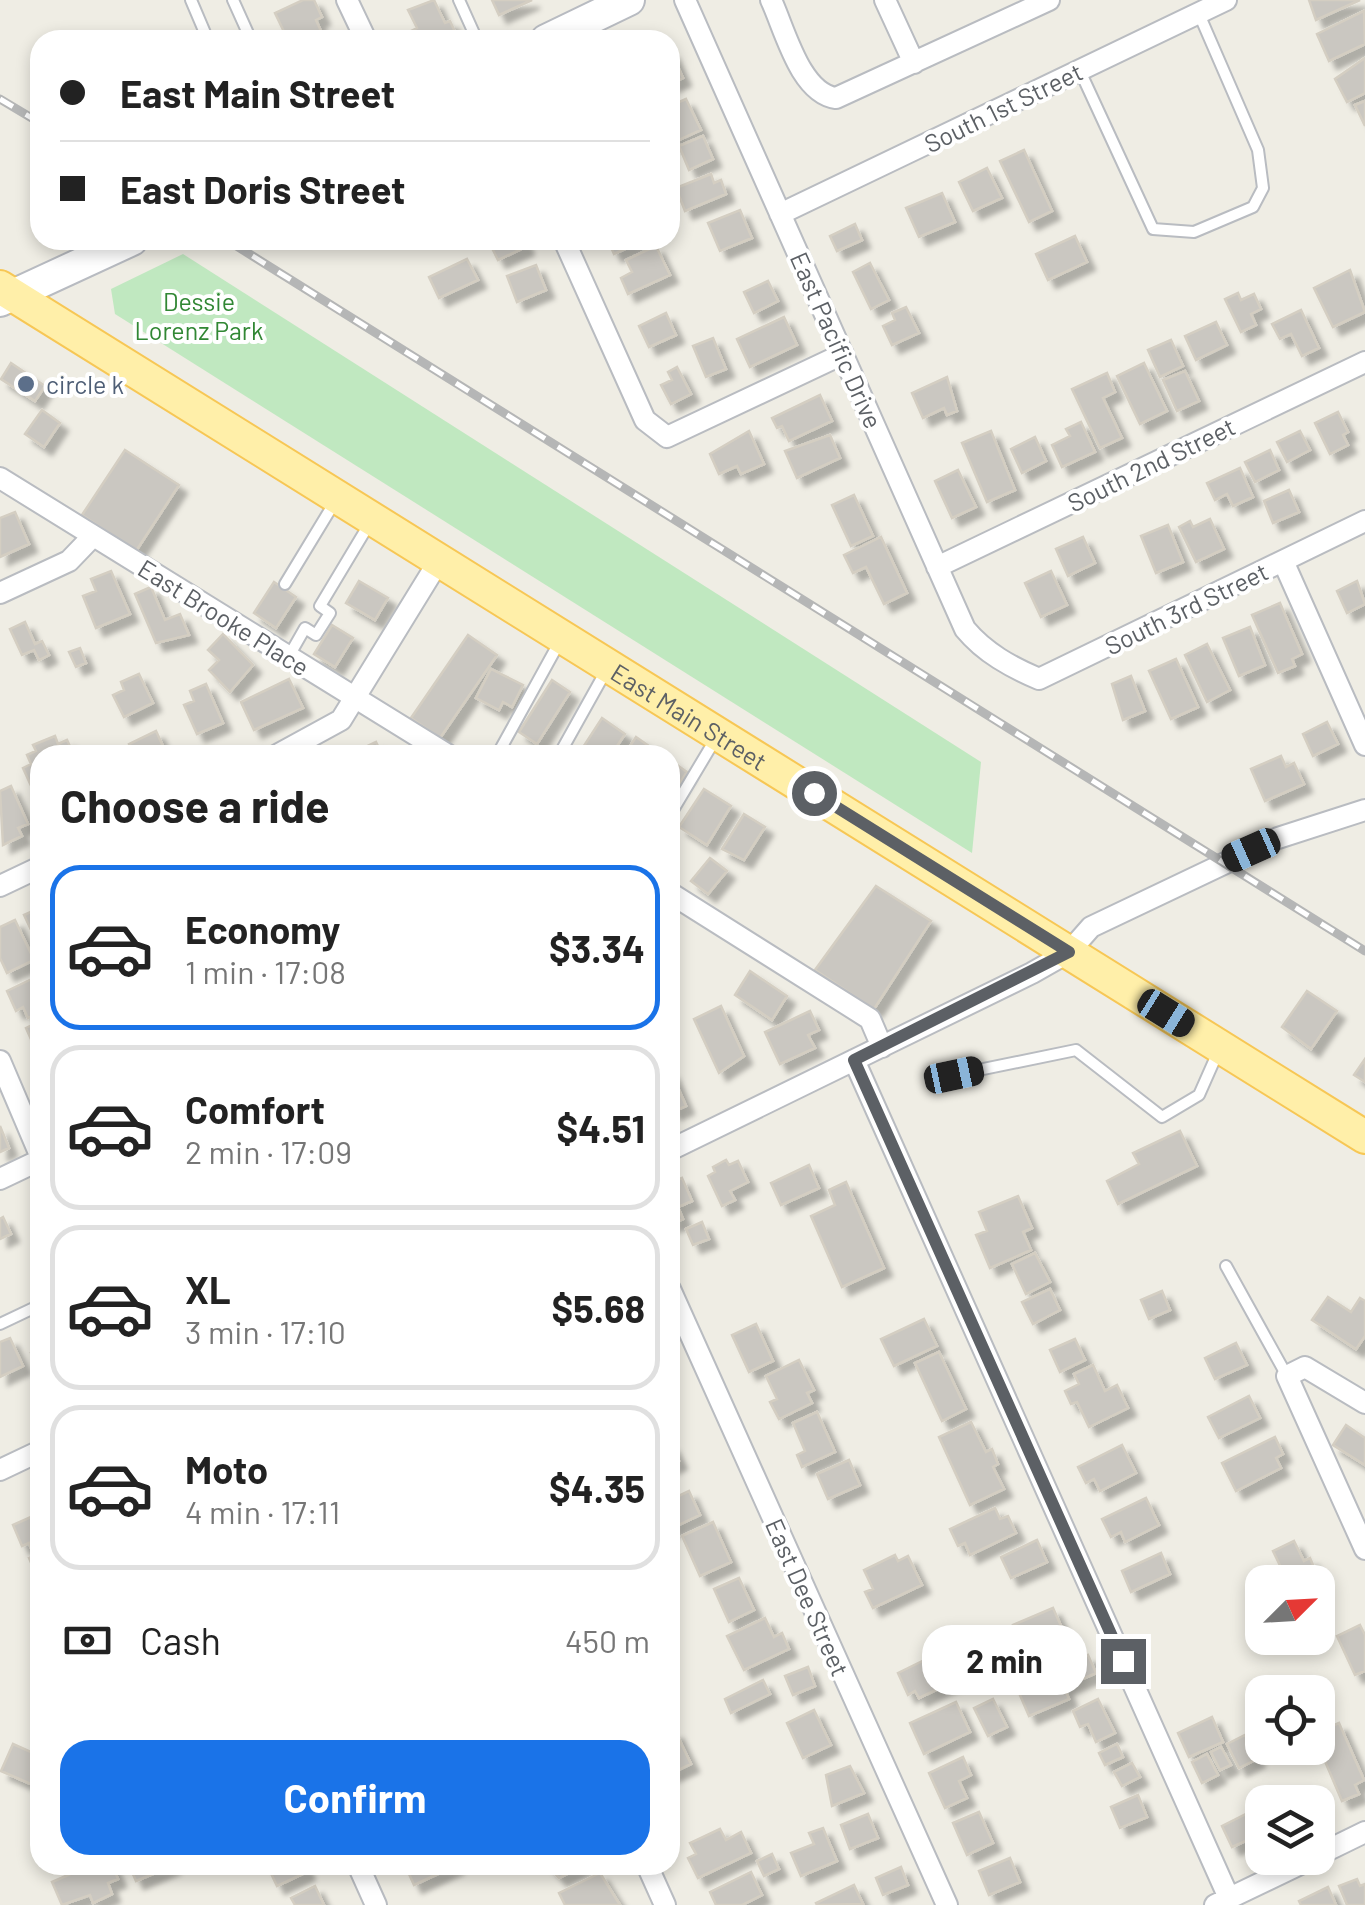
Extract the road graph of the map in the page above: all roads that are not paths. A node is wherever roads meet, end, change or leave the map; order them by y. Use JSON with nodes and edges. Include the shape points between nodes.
{"nodes":[{"id":1,"x":191,"y":0,"type":"edge"},
{"id":2,"x":232,"y":0,"type":"edge"},
{"id":3,"x":347,"y":0,"type":"edge"},
{"id":4,"x":460,"y":0,"type":"edge"},
{"id":5,"x":629,"y":0,"type":"edge"},
{"id":6,"x":685,"y":0,"type":"edge"},
{"id":7,"x":771,"y":0,"type":"edge"},
{"id":8,"x":885,"y":0,"type":"edge"},
{"id":9,"x":1226,"y":0,"type":"edge"},
{"id":10,"x":1046,"y":1,"type":"edge"},
{"id":11,"x":579,"y":11,"type":"edge"},
{"id":12,"x":1199,"y":13,"type":"junction"},
{"id":13,"x":204,"y":30,"type":"edge"},
{"id":14,"x":247,"y":30,"type":"edge"},
{"id":15,"x":361,"y":30,"type":"edge"},
{"id":16,"x":474,"y":30,"type":"edge"},
{"id":17,"x":557,"y":30,"type":"edge"},
{"id":18,"x":914,"y":63,"type":"junction"},
{"id":19,"x":1079,"y":70,"type":"junction"},
{"id":20,"x":780,"y":214,"type":"junction"},
{"id":21,"x":108,"y":250,"type":"edge"},
{"id":22,"x":568,"y":250,"type":"edge"},
{"id":23,"x":5,"y":294,"type":"edge"},
{"id":24,"x":844,"y":354,"type":"junction"},
{"id":25,"x":1365,"y":362,"type":"edge"},
{"id":26,"x":0,"y":478,"type":"edge"},
{"id":27,"x":338,"y":496,"type":"junction"},
{"id":28,"x":373,"y":518,"type":"junction"},
{"id":29,"x":1365,"y":521,"type":"edge"},
{"id":30,"x":93,"y":536,"type":"junction"},
{"id":31,"x":440,"y":559,"type":"junction"},
{"id":32,"x":1283,"y":561,"type":"junction"},
{"id":33,"x":938,"y":567,"type":"junction"},
{"id":34,"x":285,"y":584,"type":"dead end"},
{"id":35,"x":0,"y":593,"type":"edge"},
{"id":36,"x":563,"y":636,"type":"junction"},
{"id":37,"x":288,"y":656,"type":"junction"},
{"id":38,"x":609,"y":664,"type":"junction"},
{"id":39,"x":1008,"y":665,"type":"joint"},
{"id":40,"x":358,"y":699,"type":"junction"},
{"id":41,"x":719,"y":733,"type":"junction"},
{"id":42,"x":298,"y":745,"type":"edge"},
{"id":43,"x":432,"y":745,"type":"edge"},
{"id":44,"x":503,"y":745,"type":"edge"},
{"id":45,"x":564,"y":745,"type":"edge"},
{"id":46,"x":1365,"y":745,"type":"edge"},
{"id":47,"x":680,"y":798,"type":"edge"},
{"id":48,"x":1365,"y":810,"type":"edge"},
{"id":49,"x":30,"y":872,"type":"edge"},
{"id":50,"x":0,"y":886,"type":"edge"},
{"id":51,"x":680,"y":899,"type":"edge"},
{"id":52,"x":1069,"y":952,"type":"junction"},
{"id":53,"x":882,"y":1046,"type":"junction"},
{"id":54,"x":1220,"y":1047,"type":"junction"},
{"id":55,"x":0,"y":1060,"type":"edge"},
{"id":56,"x":854,"y":1060,"type":"junction"},
{"id":57,"x":954,"y":1075,"type":"dead end"},
{"id":58,"x":30,"y":1133,"type":"edge"},
{"id":59,"x":1365,"y":1137,"type":"edge"},
{"id":60,"x":680,"y":1145,"type":"edge"},
{"id":61,"x":30,"y":1162,"type":"edge"},
{"id":62,"x":0,"y":1179,"type":"edge"},
{"id":63,"x":1226,"y":1266,"type":"dead end"},
{"id":64,"x":30,"y":1310,"type":"edge"},
{"id":65,"x":680,"y":1312,"type":"edge"},
{"id":66,"x":0,"y":1324,"type":"edge"},
{"id":67,"x":1287,"y":1376,"type":"junction"},
{"id":68,"x":1365,"y":1402,"type":"edge"},
{"id":69,"x":30,"y":1455,"type":"edge"},
{"id":70,"x":0,"y":1470,"type":"edge"},
{"id":71,"x":1365,"y":1550,"type":"edge"},
{"id":72,"x":1365,"y":1832,"type":"edge"},
{"id":73,"x":1335,"y":1846,"type":"edge"},
{"id":74,"x":362,"y":1875,"type":"edge"},
{"id":75,"x":652,"y":1875,"type":"edge"},
{"id":76,"x":1277,"y":1875,"type":"edge"},
{"id":77,"x":1222,"y":1902,"type":"edge"},
{"id":78,"x":376,"y":1905,"type":"edge"},
{"id":79,"x":665,"y":1905,"type":"edge"},
{"id":80,"x":947,"y":1905,"type":"edge"}],
"edges":[{"from":1,"to":13,"type":"lane"},
{"from":2,"to":14,"type":"lane"},
{"from":3,"to":15,"type":"street"},
{"from":4,"to":16,"type":"lane"},
{"from":5,"to":11,"type":"street"},
{"from":6,"to":20,"type":"street","name":"East Pacific Drive"},
{"from":7,"to":18,"type":"street","via":[[810,83],[824,96],[846,96]]},
{"from":8,"to":18,"type":"street"},
{"from":9,"to":12,"type":"street","name":"South 1st Street"},
{"from":10,"to":18,"type":"street"},
{"from":11,"to":17,"type":"street"},
{"from":12,"to":19,"type":"street","name":"South 1st Street"},
{"from":12,"to":19,"type":"lane","via":[[1258,150],[1263,188],[1253,208],[1194,232],[1153,229]]},
{"from":19,"to":20,"type":"street","name":"South 1st Street"},
{"from":20,"to":24,"type":"street","name":"East Pacific Drive"},
{"from":21,"to":23,"type":"street"},
{"from":22,"to":24,"type":"street","via":[[645,420],[668,437]]},
{"from":23,"to":27,"type":"main road","name":"East Main Street"},
{"from":24,"to":33,"type":"street","name":"East Pacific Drive"},
{"from":25,"to":33,"type":"street","name":"South 2nd Street"},
{"from":26,"to":30,"type":"street","name":"East Brooke Place"},
{"from":27,"to":28,"type":"main road","name":"East Main Street"},
{"from":27,"to":34,"type":"lane"},
{"from":28,"to":31,"type":"main road","name":"East Main Street"},
{"from":28,"to":37,"type":"lane","via":[[320,606],[330,613],[316,635],[305,628]]},
{"from":29,"to":32,"type":"street","name":"South 3rd Street"},
{"from":30,"to":35,"type":"street","via":[[69,561]]},
{"from":30,"to":37,"type":"street","name":"East Brooke Place"},
{"from":31,"to":36,"type":"main road","name":"East Main Street"},
{"from":31,"to":40,"type":"street"},
{"from":32,"to":39,"type":"street","name":"South 3rd Street","via":[[1039,679]]},
{"from":32,"to":46,"type":"street"},
{"from":33,"to":39,"type":"street","name":"East Pacific Drive","via":[[964,630]]},
{"from":36,"to":38,"type":"main road","name":"East Main Street"},
{"from":36,"to":44,"type":"lane"},
{"from":37,"to":40,"type":"street","name":"East Brooke Place"},
{"from":38,"to":41,"type":"main road","name":"East Main Street"},
{"from":38,"to":45,"type":"lane"},
{"from":40,"to":42,"type":"street","via":[[326,732]]},
{"from":40,"to":43,"type":"street","name":"East Brooke Place"},
{"from":41,"to":47,"type":"lane"},
{"from":41,"to":52,"type":"main road","name":"East Main Street"},
{"from":48,"to":52,"type":"street","via":[[1208,870],[1090,927]]},
{"from":49,"to":50,"type":"street"},
{"from":51,"to":53,"type":"street","via":[[870,1019]]},
{"from":52,"to":53,"type":"street"},
{"from":52,"to":54,"type":"main road","name":"East Main Street"},
{"from":53,"to":56,"type":"street"},
{"from":54,"to":57,"type":"lane","via":[[1199,1095],[1162,1117],[1076,1050]]},
{"from":54,"to":59,"type":"main road","name":"East Main Street"},
{"from":55,"to":58,"type":"street"},
{"from":56,"to":60,"type":"street"},
{"from":56,"to":77,"type":"street"},
{"from":61,"to":62,"type":"street"},
{"from":63,"to":67,"type":"lane"},
{"from":64,"to":66,"type":"lane"},
{"from":65,"to":80,"type":"street","name":"East Dee Street"},
{"from":67,"to":68,"type":"street","via":[[1306,1367]]},
{"from":67,"to":71,"type":"street"},
{"from":69,"to":70,"type":"street"},
{"from":72,"to":73,"type":"street"},
{"from":74,"to":78,"type":"street"},
{"from":75,"to":79,"type":"street"},
{"from":76,"to":77,"type":"street"}]}
